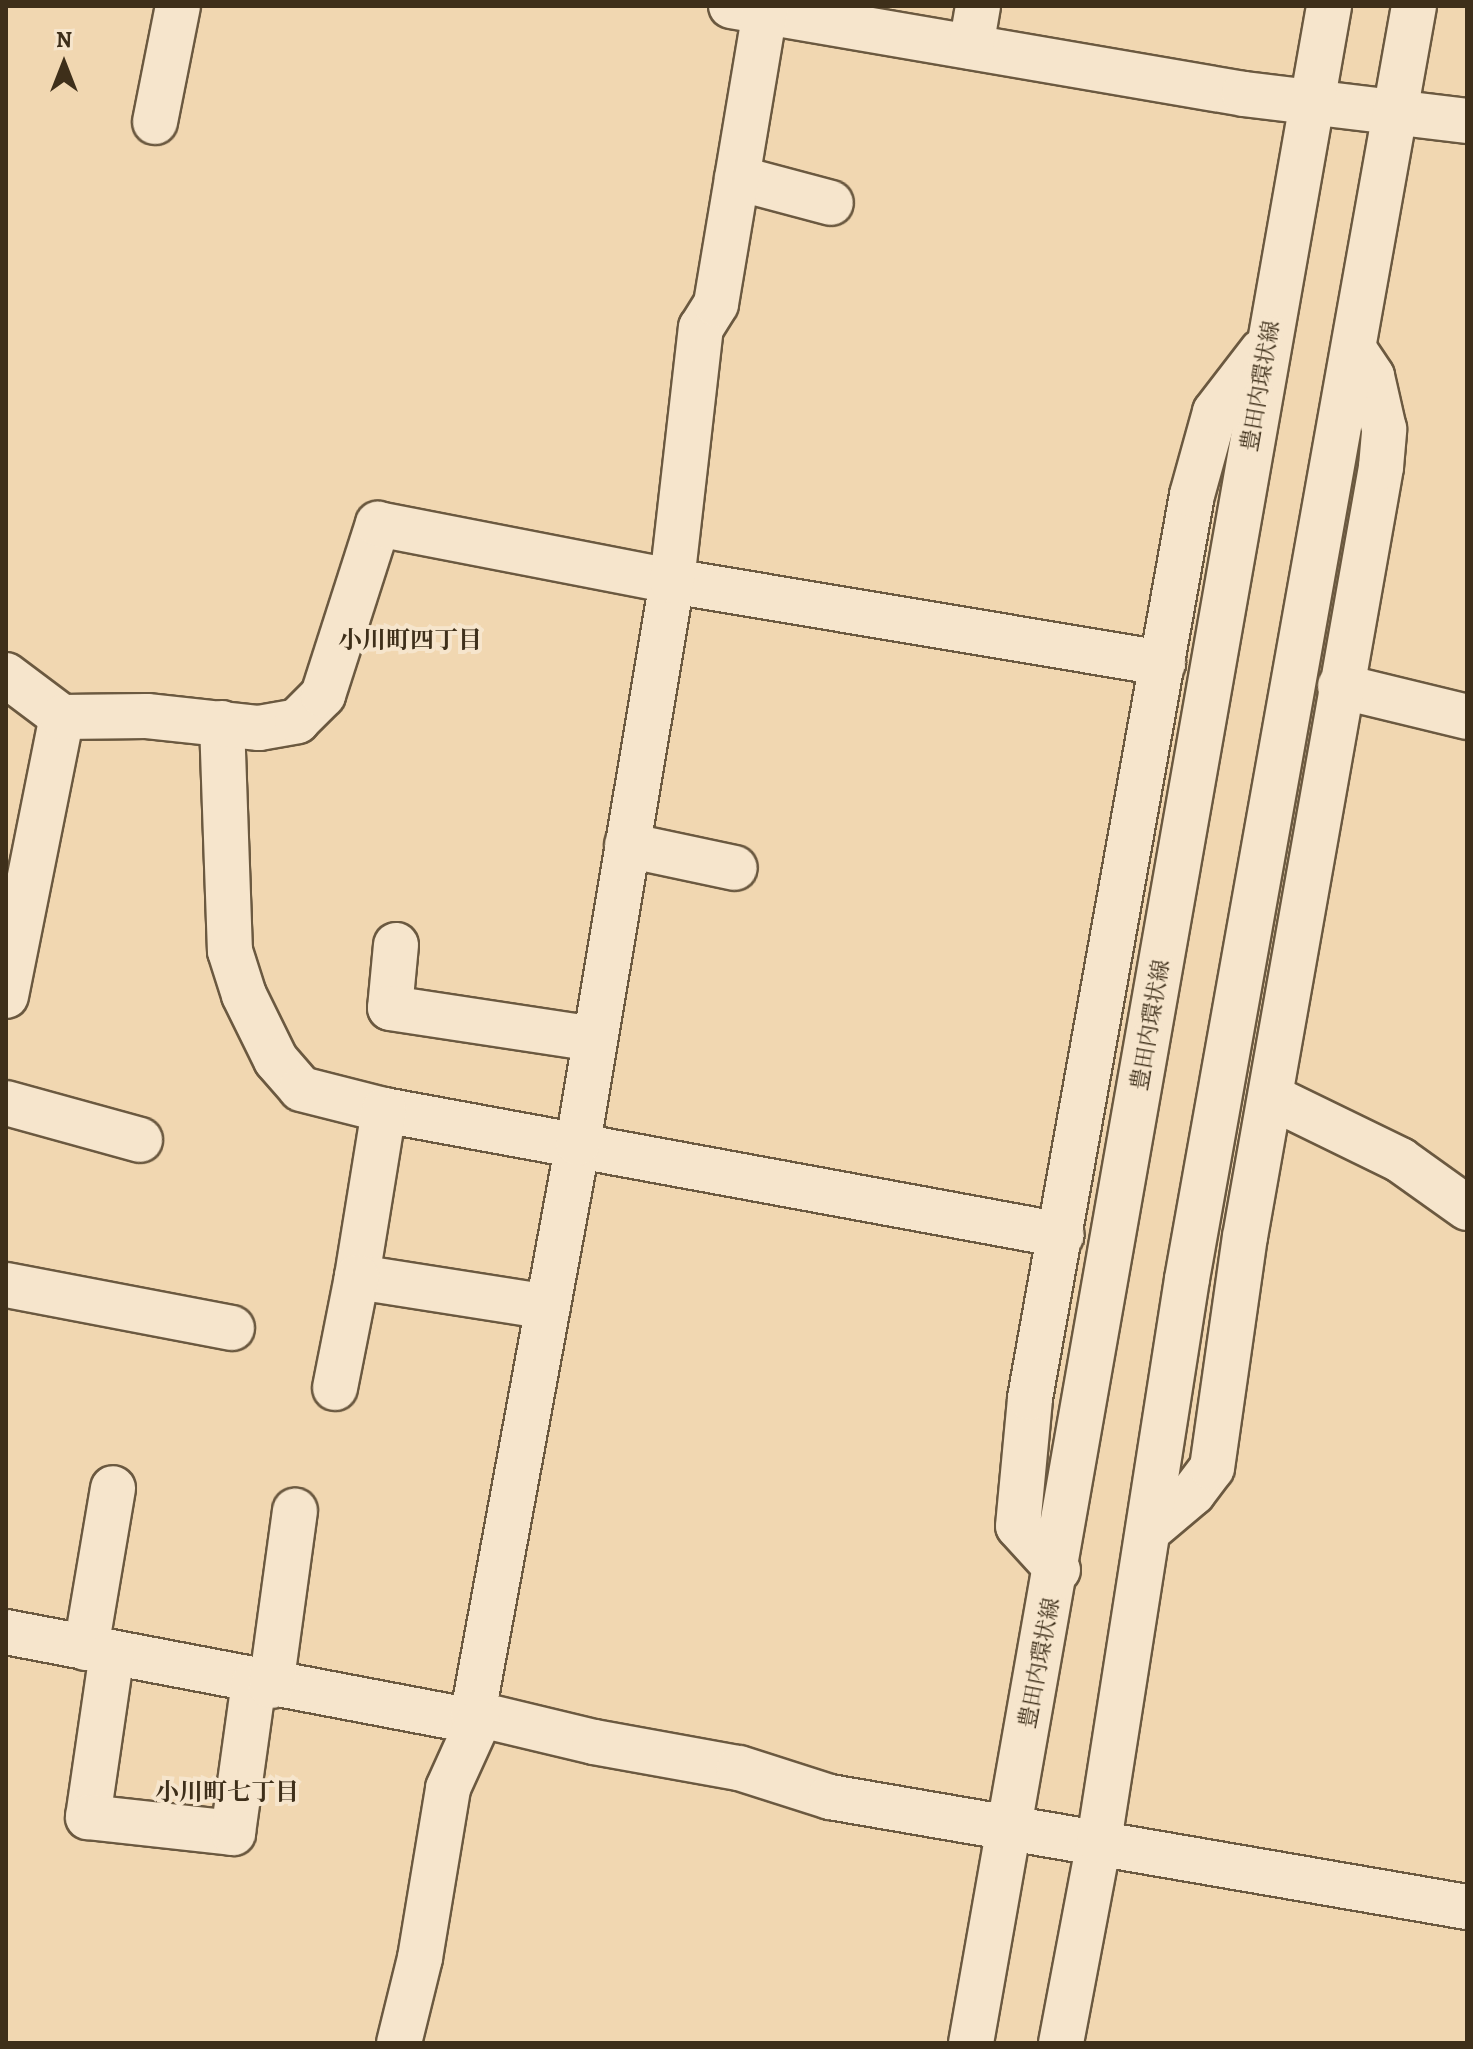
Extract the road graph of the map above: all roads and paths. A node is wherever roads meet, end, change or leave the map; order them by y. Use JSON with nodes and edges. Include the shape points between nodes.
{"nodes":[{"id":1,"x":178,"y":6,"type":"edge"},
{"id":2,"x":1329,"y":6,"type":"edge"},
{"id":3,"x":1414,"y":6,"type":"edge"},
{"id":4,"x":754,"y":8,"type":"edge"},
{"id":5,"x":975,"y":27,"type":"edge"},
{"id":6,"x":1315,"y":100,"type":"junction"},
{"id":7,"x":1396,"y":110,"type":"junction"},
{"id":8,"x":1467,"y":121,"type":"edge"},
{"id":9,"x":155,"y":122,"type":"dead end"},
{"id":10,"x":737,"y":178,"type":"junction"},
{"id":11,"x":831,"y":203,"type":"dead end"},
{"id":12,"x":1267,"y":345,"type":"junction"},
{"id":13,"x":1355,"y":351,"type":"junction"},
{"id":14,"x":672,"y":581,"type":"junction"},
{"id":15,"x":1163,"y":663,"type":"junction"},
{"id":16,"x":6,"y":675,"type":"edge"},
{"id":17,"x":1340,"y":686,"type":"junction"},
{"id":18,"x":62,"y":717,"type":"junction"},
{"id":19,"x":1467,"y":717,"type":"edge"},
{"id":20,"x":222,"y":723,"type":"junction"},
{"id":21,"x":25,"y":802,"type":"edge"},
{"id":22,"x":627,"y":845,"type":"junction"},
{"id":23,"x":735,"y":868,"type":"dead end"},
{"id":24,"x":1262,"y":868,"type":"junction"},
{"id":25,"x":1124,"y":885,"type":"junction"},
{"id":26,"x":396,"y":945,"type":"dead end"},
{"id":27,"x":1296,"y":947,"type":"junction"},
{"id":28,"x":1161,"y":966,"type":"junction"},
{"id":29,"x":6,"y":996,"type":"edge"},
{"id":30,"x":1150,"y":1033,"type":"junction"},
{"id":31,"x":595,"y":1039,"type":"junction"},
{"id":32,"x":1271,"y":1097,"type":"junction"},
{"id":33,"x":6,"y":1103,"type":"edge"},
{"id":34,"x":1085,"y":1105,"type":"junction"},
{"id":35,"x":384,"y":1110,"type":"junction"},
{"id":36,"x":140,"y":1140,"type":"dead end"},
{"id":37,"x":578,"y":1143,"type":"junction"},
{"id":38,"x":1467,"y":1208,"type":"edge"},
{"id":39,"x":1062,"y":1235,"type":"junction"},
{"id":40,"x":357,"y":1277,"type":"junction"},
{"id":41,"x":6,"y":1285,"type":"edge"},
{"id":42,"x":548,"y":1307,"type":"junction"},
{"id":43,"x":232,"y":1328,"type":"dead end"},
{"id":44,"x":335,"y":1388,"type":"dead end"},
{"id":45,"x":113,"y":1488,"type":"dead end"},
{"id":46,"x":295,"y":1511,"type":"dead end"},
{"id":47,"x":1148,"y":1531,"type":"junction"},
{"id":48,"x":1058,"y":1570,"type":"junction"},
{"id":49,"x":6,"y":1632,"type":"edge"},
{"id":50,"x":99,"y":1651,"type":"junction"},
{"id":51,"x":262,"y":1684,"type":"junction"},
{"id":52,"x":475,"y":1718,"type":"junction"},
{"id":53,"x":1007,"y":1830,"type":"junction"},
{"id":54,"x":1099,"y":1841,"type":"junction"},
{"id":55,"x":1467,"y":1907,"type":"edge"},
{"id":56,"x":399,"y":2043,"type":"edge"},
{"id":57,"x":971,"y":2043,"type":"edge"},
{"id":58,"x":1061,"y":2043,"type":"edge"}],
"edges":[{"from":1,"to":9,"type":"street"},
{"from":2,"to":6,"type":"street","name":"豊田内環状線"},
{"from":3,"to":7,"type":"street"},
{"from":4,"to":5,"type":"street"},
{"from":4,"to":10,"type":"street"},
{"from":5,"to":6,"type":"street","via":[[1244,94]]},
{"from":6,"to":7,"type":"street"},
{"from":6,"to":12,"type":"street","name":"豊田内環状線"},
{"from":7,"to":8,"type":"street"},
{"from":7,"to":13,"type":"street"},
{"from":10,"to":11,"type":"street"},
{"from":10,"to":14,"type":"street","via":[[716,304],[701,328]]},
{"from":12,"to":15,"type":"street","via":[[1215,412],[1192,495]]},
{"from":12,"to":28,"type":"street","name":"豊田内環状線"},
{"from":13,"to":17,"type":"street","via":[[1372,376],[1384,429]]},
{"from":13,"to":24,"type":"street"},
{"from":14,"to":15,"type":"street"},
{"from":14,"to":20,"type":"street","via":[[378,524],[323,695],[297,721],[259,728]]},
{"from":14,"to":22,"type":"street"},
{"from":15,"to":25,"type":"street"},
{"from":16,"to":18,"type":"street"},
{"from":17,"to":19,"type":"street"},
{"from":17,"to":27,"type":"street"},
{"from":18,"to":20,"type":"street","via":[[147,716]]},
{"from":18,"to":21,"type":"street"},
{"from":20,"to":35,"type":"street","via":[[230,951],[244,995],[276,1060],[301,1089]]},
{"from":21,"to":29,"type":"street"},
{"from":22,"to":23,"type":"street"},
{"from":22,"to":31,"type":"street"},
{"from":24,"to":27,"type":"street"},
{"from":24,"to":47,"type":"street","via":[[1187,1279]]},
{"from":25,"to":28,"type":"street","via":[[1141,937]]},
{"from":25,"to":34,"type":"street"},
{"from":26,"to":31,"type":"street","via":[[390,1008]]},
{"from":27,"to":32,"type":"street"},
{"from":28,"to":30,"type":"street","name":"豊田内環状線"},
{"from":30,"to":34,"type":"street","via":[[1102,1071]]},
{"from":30,"to":48,"type":"street","name":"豊田内環状線"},
{"from":31,"to":37,"type":"street"},
{"from":32,"to":38,"type":"street","via":[[1400,1160]]},
{"from":32,"to":47,"type":"street","via":[[1212,1468],[1193,1493]]},
{"from":33,"to":36,"type":"street"},
{"from":34,"to":39,"type":"street"},
{"from":35,"to":37,"type":"street"},
{"from":35,"to":40,"type":"street"},
{"from":37,"to":39,"type":"street"},
{"from":37,"to":42,"type":"street"},
{"from":39,"to":48,"type":"street","via":[[1030,1398],[1018,1514],[1018,1526],[1031,1545]]},
{"from":40,"to":42,"type":"street"},
{"from":40,"to":44,"type":"street"},
{"from":41,"to":43,"type":"street"},
{"from":42,"to":52,"type":"street"},
{"from":45,"to":50,"type":"street"},
{"from":46,"to":51,"type":"street"},
{"from":47,"to":54,"type":"street"},
{"from":48,"to":53,"type":"street","name":"豊田内環状線"},
{"from":49,"to":50,"type":"street"},
{"from":50,"to":51,"type":"street"},
{"from":50,"to":51,"type":"street","via":[[88,1817],[233,1833]]},
{"from":51,"to":52,"type":"street"},
{"from":52,"to":53,"type":"street","via":[[739,1768],[830,1797]]},
{"from":52,"to":56,"type":"street","via":[[448,1788],[420,1958]]},
{"from":53,"to":54,"type":"street"},
{"from":53,"to":57,"type":"street","name":"豊田内環状線"},
{"from":54,"to":55,"type":"street"},
{"from":54,"to":58,"type":"street"}]}
